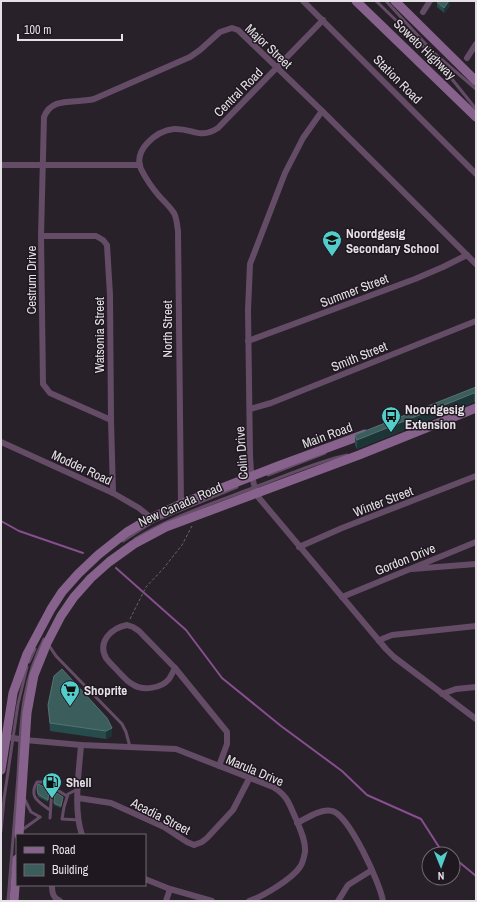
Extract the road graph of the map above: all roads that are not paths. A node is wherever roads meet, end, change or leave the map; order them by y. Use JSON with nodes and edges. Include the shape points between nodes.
{"nodes":[{"id":1,"x":303,"y":1,"type":"edge"},
{"id":2,"x":356,"y":1,"type":"edge"},
{"id":3,"x":376,"y":1,"type":"edge"},
{"id":4,"x":386,"y":1,"type":"edge"},
{"id":5,"x":395,"y":1,"type":"edge"},
{"id":6,"x":430,"y":1,"type":"edge"},
{"id":7,"x":423,"y":12,"type":"dead end"},
{"id":8,"x":323,"y":20,"type":"junction"},
{"id":9,"x":476,"y":44,"type":"edge"},
{"id":10,"x":467,"y":58,"type":"dead end"},
{"id":11,"x":277,"y":68,"type":"junction"},
{"id":12,"x":476,"y":81,"type":"edge"},
{"id":13,"x":476,"y":89,"type":"edge"},
{"id":14,"x":476,"y":108,"type":"edge"},
{"id":15,"x":322,"y":111,"type":"junction"},
{"id":16,"x":476,"y":117,"type":"edge"},
{"id":17,"x":42,"y":164,"type":"junction"},
{"id":18,"x":1,"y":165,"type":"edge"},
{"id":19,"x":140,"y":165,"type":"junction"},
{"id":20,"x":476,"y":174,"type":"edge"},
{"id":21,"x":41,"y":236,"type":"junction"},
{"id":22,"x":467,"y":255,"type":"junction"},
{"id":23,"x":476,"y":264,"type":"edge"},
{"id":24,"x":476,"y":321,"type":"edge"},
{"id":25,"x":248,"y":341,"type":"junction"},
{"id":26,"x":476,"y":407,"type":"edge"},
{"id":27,"x":250,"y":409,"type":"junction"},
{"id":28,"x":111,"y":420,"type":"junction"},
{"id":29,"x":368,"y":435,"type":"joint"},
{"id":30,"x":1,"y":442,"type":"edge"},
{"id":31,"x":352,"y":444,"type":"dead end"},
{"id":32,"x":331,"y":451,"type":"dead end"},
{"id":33,"x":476,"y":476,"type":"edge"},
{"id":34,"x":253,"y":478,"type":"junction"},
{"id":35,"x":256,"y":490,"type":"junction"},
{"id":36,"x":113,"y":493,"type":"junction"},
{"id":37,"x":180,"y":504,"type":"junction"},
{"id":38,"x":151,"y":518,"type":"junction"},
{"id":39,"x":476,"y":542,"type":"edge"},
{"id":40,"x":299,"y":547,"type":"junction"},
{"id":41,"x":102,"y":559,"type":"junction"},
{"id":42,"x":476,"y":564,"type":"edge"},
{"id":43,"x":407,"y":570,"type":"junction"},
{"id":44,"x":84,"y":578,"type":"junction"},
{"id":45,"x":76,"y":588,"type":"dead end"},
{"id":46,"x":342,"y":597,"type":"junction"},
{"id":47,"x":476,"y":626,"type":"edge"},
{"id":48,"x":379,"y":641,"type":"junction"},
{"id":49,"x":47,"y":643,"type":"junction"},
{"id":50,"x":175,"y":668,"type":"junction"},
{"id":51,"x":476,"y":687,"type":"edge"},
{"id":52,"x":442,"y":694,"type":"junction"},
{"id":53,"x":476,"y":719,"type":"edge"},
{"id":54,"x":13,"y":738,"type":"edge"},
{"id":55,"x":81,"y":745,"type":"junction"},
{"id":56,"x":130,"y":747,"type":"junction"},
{"id":57,"x":219,"y":766,"type":"junction"},
{"id":58,"x":1,"y":770,"type":"edge"},
{"id":59,"x":249,"y":779,"type":"junction"},
{"id":60,"x":52,"y":787,"type":"junction"},
{"id":61,"x":78,"y":788,"type":"junction"},
{"id":62,"x":22,"y":794,"type":"junction"},
{"id":63,"x":67,"y":796,"type":"junction"},
{"id":64,"x":78,"y":798,"type":"junction"},
{"id":65,"x":50,"y":810,"type":"junction"},
{"id":66,"x":50,"y":818,"type":"dead end"},
{"id":67,"x":79,"y":820,"type":"junction"},
{"id":68,"x":297,"y":823,"type":"junction"},
{"id":69,"x":1,"y":831,"type":"edge"},
{"id":70,"x":19,"y":834,"type":"edge"},
{"id":71,"x":82,"y":834,"type":"edge"},
{"id":72,"x":372,"y":870,"type":"junction"},
{"id":73,"x":16,"y":873,"type":"edge"},
{"id":74,"x":146,"y":879,"type":"edge"},
{"id":75,"x":52,"y":886,"type":"edge"},
{"id":76,"x":170,"y":889,"type":"junction"},
{"id":77,"x":8,"y":901,"type":"edge"},
{"id":78,"x":14,"y":901,"type":"edge"},
{"id":79,"x":60,"y":901,"type":"edge"},
{"id":80,"x":166,"y":901,"type":"edge"},
{"id":81,"x":212,"y":901,"type":"edge"},
{"id":82,"x":249,"y":901,"type":"edge"},
{"id":83,"x":338,"y":901,"type":"edge"},
{"id":84,"x":383,"y":901,"type":"edge"}],
"edges":[{"from":1,"to":8,"type":"street","name":"Station Road"},
{"from":2,"to":16,"type":"main road","name":"Soweto Highway"},
{"from":3,"to":14,"type":"lane","name":"Soweto Highway","via":[[435,58]]},
{"from":4,"to":13,"type":"lane","name":"Soweto Highway","via":[[434,52]]},
{"from":5,"to":12,"type":"main road","name":"Soweto Highway"},
{"from":6,"to":7,"type":"street"},
{"from":8,"to":11,"type":"street","name":"Central Road"},
{"from":8,"to":20,"type":"street","name":"Station Road"},
{"from":9,"to":10,"type":"street"},
{"from":11,"to":15,"type":"street","name":"Major Street"},
{"from":11,"to":17,"type":"street","name":"Major Street","via":[[238,30],[232,28],[220,32],[190,57],[129,84],[84,102],[58,103],[51,106],[44,117]]},
{"from":11,"to":19,"type":"street","name":"Central Road","via":[[218,128],[206,134],[173,129],[163,132],[144,146],[140,153]]},
{"from":15,"to":22,"type":"street","name":"Major Street"},
{"from":15,"to":25,"type":"street","name":"Colin Drive","via":[[303,138],[285,173],[250,264]]},
{"from":17,"to":18,"type":"street"},
{"from":17,"to":19,"type":"street"},
{"from":17,"to":21,"type":"street","name":"Cestrum Drive"},
{"from":19,"to":37,"type":"street","name":"North Street","via":[[147,180],[174,214],[178,231]]},
{"from":21,"to":28,"type":"street","name":"Cestrum Drive","via":[[42,381],[50,393]]},
{"from":21,"to":28,"type":"street","name":"Watsonia Street","via":[[96,236],[107,245]]},
{"from":22,"to":23,"type":"street","name":"Major Street"},
{"from":22,"to":25,"type":"street","name":"Summer Street","via":[[415,279]]},
{"from":24,"to":27,"type":"street","name":"Smith Street"},
{"from":25,"to":27,"type":"street","name":"Colin Drive"},
{"from":26,"to":35,"type":"main road","via":[[359,455]]},
{"from":27,"to":34,"type":"street","name":"Colin Drive"},
{"from":28,"to":36,"type":"street","name":"Watsonia Street"},
{"from":29,"to":31,"type":"lane","name":"Main Road"},
{"from":29,"to":34,"type":"main road","name":"Main Road"},
{"from":30,"to":36,"type":"street","name":"Modder Road"},
{"from":32,"to":34,"type":"lane","name":"Main Road"},
{"from":33,"to":40,"type":"street","name":"Winter Street"},
{"from":34,"to":35,"type":"street","name":"Colin Drive"},
{"from":34,"to":37,"type":"main road","name":"New Canada Road"},
{"from":34,"to":41,"type":"lane","name":"New Canada Road","via":[[154,521],[130,536]]},
{"from":35,"to":40,"type":"street","name":"Colin Drive","via":[[259,498]]},
{"from":35,"to":41,"type":"main road","name":"New Canada Road","via":[[149,535]]},
{"from":35,"to":44,"type":"lane","name":"New Canada Road","via":[[209,504],[154,528],[128,543]]},
{"from":36,"to":38,"type":"street","name":"Modder Road"},
{"from":37,"to":38,"type":"main road","name":"New Canada Road"},
{"from":38,"to":41,"type":"main road","name":"New Canada Road","via":[[127,532]]},
{"from":39,"to":43,"type":"street","name":"Gordon Drive"},
{"from":40,"to":46,"type":"street","name":"Colin Drive"},
{"from":41,"to":44,"type":"main road","name":"New Canada Road"},
{"from":41,"to":44,"type":"main road","name":"New Canada Road"},
{"from":41,"to":54,"type":"lane","name":"New Canada Road","via":[[67,592],[38,641],[23,679]]},
{"from":42,"to":43,"type":"street"},
{"from":43,"to":46,"type":"street","name":"Gordon Drive"},
{"from":44,"to":49,"type":"main road","name":"New Canada Road"},
{"from":44,"to":54,"type":"main road","name":"New Canada Road","via":[[56,602],[27,654],[13,693]]},
{"from":45,"to":54,"type":"lane","name":"New Canada Road","via":[[57,615],[34,661]]},
{"from":46,"to":48,"type":"street","name":"Colin Drive"},
{"from":47,"to":48,"type":"street","via":[[392,635]]},
{"from":48,"to":52,"type":"street","name":"Colin Drive","via":[[394,657]]},
{"from":49,"to":54,"type":"main road","name":"New Canada Road"},
{"from":49,"to":56,"type":"lane","via":[[56,656],[122,724]]},
{"from":50,"to":50,"type":"street","via":[[133,627],[119,627],[105,640],[103,650],[106,658],[130,684],[142,688],[157,686],[168,680]]},
{"from":50,"to":57,"type":"street","via":[[227,732],[227,744]]},
{"from":51,"to":52,"type":"street"},
{"from":52,"to":53,"type":"street","name":"Colin Drive"},
{"from":54,"to":55,"type":"street","name":"Marula Drive"},
{"from":54,"to":58,"type":"main road","name":"New Canada Road"},
{"from":54,"to":62,"type":"main road","name":"New Canada Road"},
{"from":54,"to":69,"type":"lane","name":"New Canada Road"},
{"from":54,"to":77,"type":"lane","name":"New Canada Road"},
{"from":55,"to":56,"type":"street","name":"Marula Drive"},
{"from":55,"to":61,"type":"street"},
{"from":56,"to":57,"type":"street","name":"Marula Drive","via":[[176,749]]},
{"from":57,"to":59,"type":"street","name":"Marula Drive"},
{"from":59,"to":64,"type":"street","name":"Acadia Street","via":[[233,810],[207,838],[194,845],[164,827],[111,803]]},
{"from":59,"to":68,"type":"street","name":"Marula Drive","via":[[273,787],[284,794]]},
{"from":60,"to":63,"type":"lane"},
{"from":60,"to":65,"type":"lane"},
{"from":60,"to":65,"type":"lane","via":[[44,782],[37,782],[33,795]]},
{"from":61,"to":63,"type":"lane"},
{"from":61,"to":64,"type":"street"},
{"from":62,"to":70,"type":"main road","name":"New Canada Road"},
{"from":62,"to":70,"type":"lane","via":[[29,810],[40,817],[25,826]]},
{"from":63,"to":67,"type":"lane","via":[[62,819]]},
{"from":64,"to":67,"type":"street"},
{"from":65,"to":66,"type":"lane"},
{"from":67,"to":71,"type":"street"},
{"from":68,"to":72,"type":"street","via":[[327,810],[338,813],[353,834]]},
{"from":68,"to":82,"type":"street","name":"Marula Drive","via":[[305,851],[299,869],[276,888]]},
{"from":72,"to":83,"type":"street","via":[[348,885]]},
{"from":72,"to":84,"type":"street"},
{"from":73,"to":78,"type":"main road"},
{"from":74,"to":76,"type":"street"},
{"from":75,"to":79,"type":"street","via":[[53,895]]},
{"from":76,"to":80,"type":"street"},
{"from":76,"to":81,"type":"street"}]}
